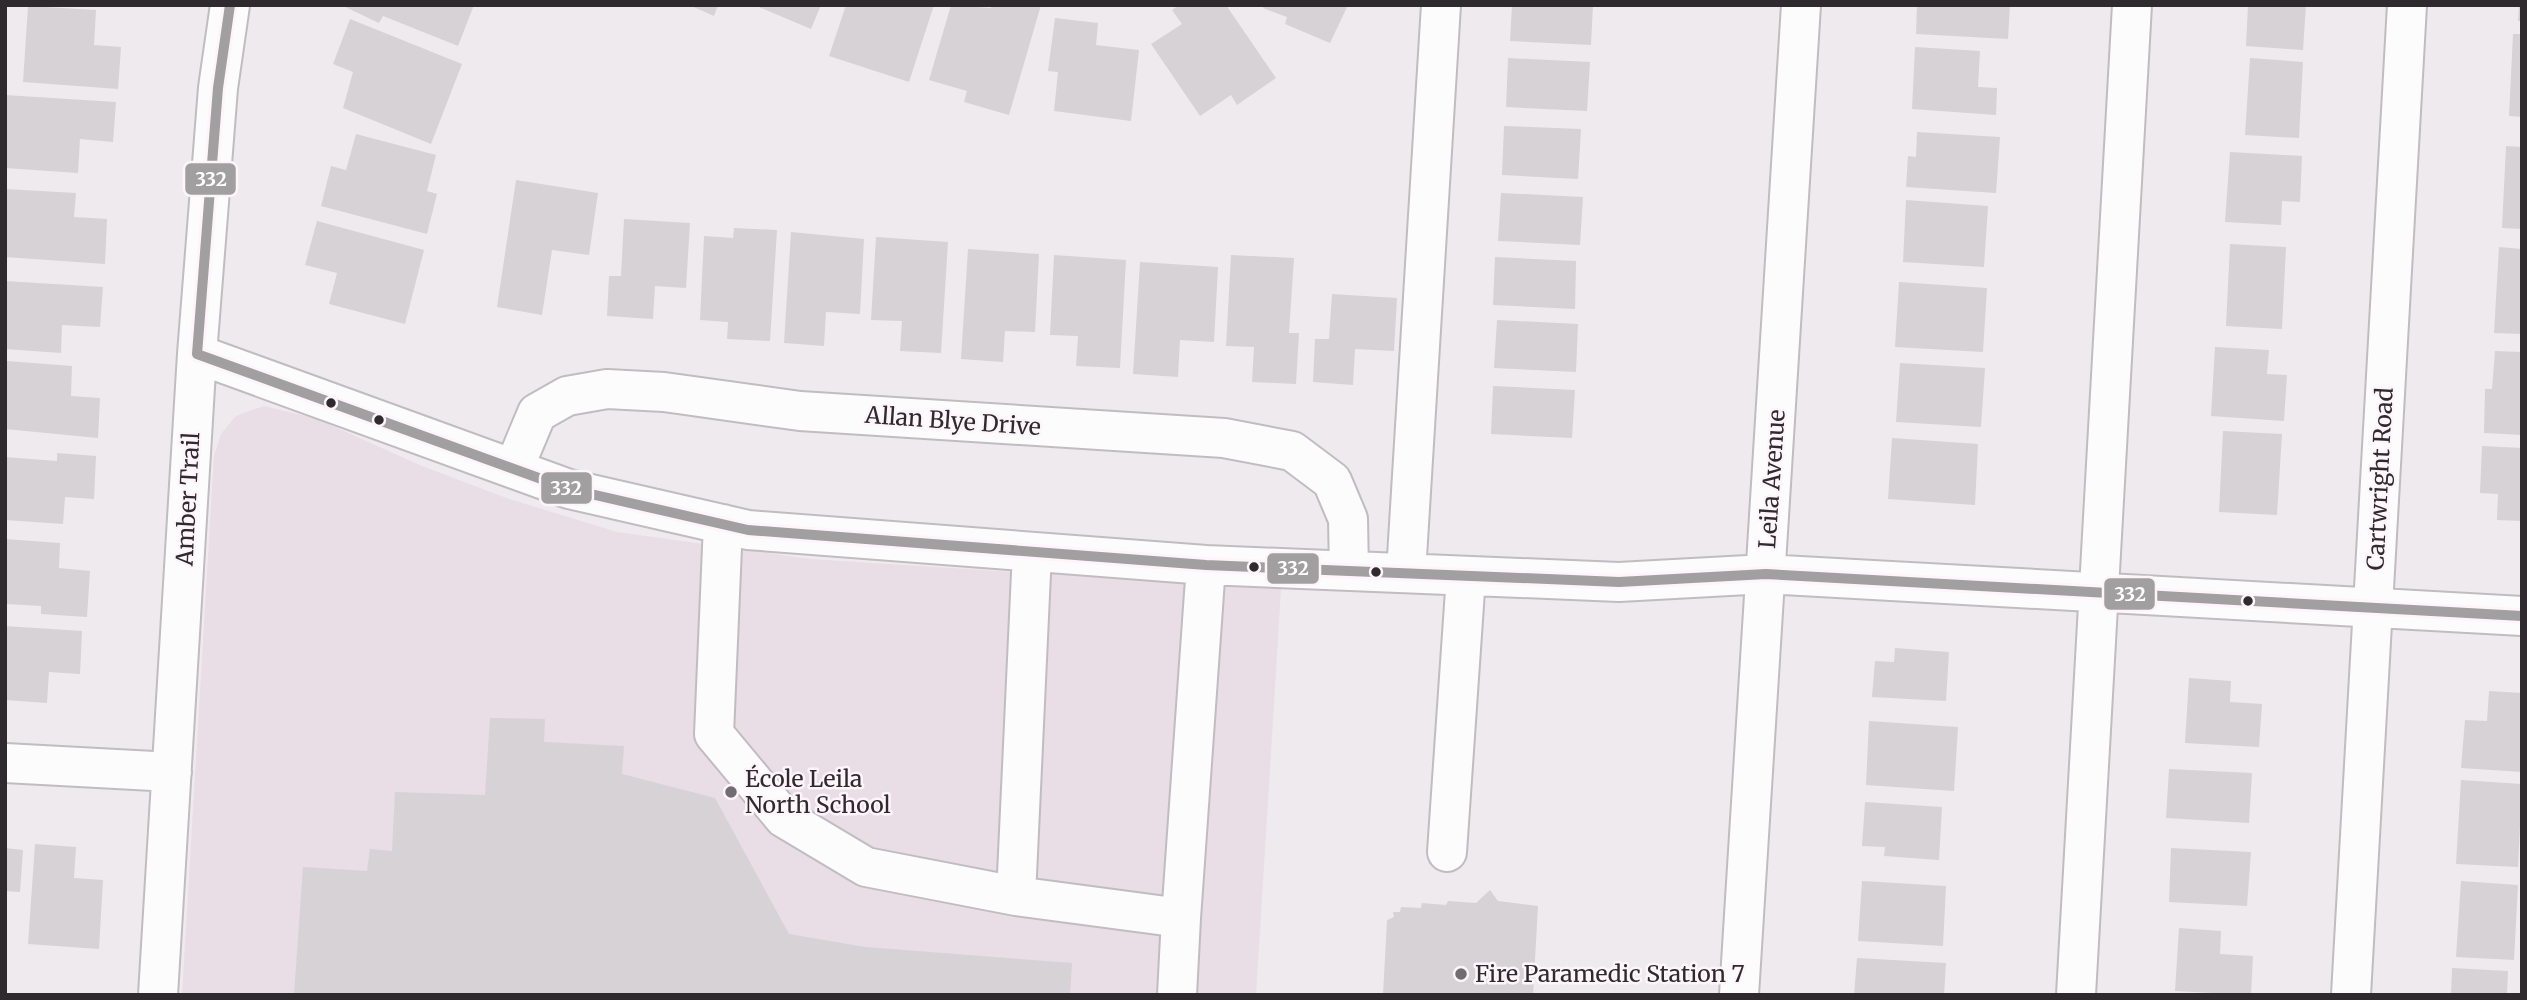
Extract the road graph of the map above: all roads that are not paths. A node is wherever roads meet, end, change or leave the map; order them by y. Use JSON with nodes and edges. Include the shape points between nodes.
{"nodes":[{"id":1,"x":230,"y":5,"type":"edge"},
{"id":2,"x":1441,"y":5,"type":"edge"},
{"id":3,"x":1801,"y":5,"type":"edge"},
{"id":4,"x":2133,"y":5,"type":"edge"},
{"id":5,"x":2407,"y":5,"type":"edge"},
{"id":6,"x":197,"y":354,"type":"junction"},
{"id":7,"x":514,"y":468,"type":"junction"},
{"id":8,"x":723,"y":524,"type":"junction"},
{"id":9,"x":1032,"y":552,"type":"junction"},
{"id":10,"x":1206,"y":565,"type":"junction"},
{"id":11,"x":1349,"y":571,"type":"junction"},
{"id":12,"x":1406,"y":573,"type":"junction"},
{"id":13,"x":1766,"y":574,"type":"junction"},
{"id":14,"x":1466,"y":576,"type":"junction"},
{"id":15,"x":2099,"y":593,"type":"junction"},
{"id":16,"x":2373,"y":608,"type":"junction"},
{"id":17,"x":2522,"y":617,"type":"edge"},
{"id":18,"x":5,"y":763,"type":"edge"},
{"id":19,"x":172,"y":772,"type":"junction"},
{"id":20,"x":1447,"y":852,"type":"dead end"},
{"id":21,"x":1016,"y":896,"type":"junction"},
{"id":22,"x":1181,"y":918,"type":"junction"},
{"id":23,"x":158,"y":995,"type":"edge"},
{"id":24,"x":1177,"y":995,"type":"edge"},
{"id":25,"x":1739,"y":995,"type":"edge"},
{"id":26,"x":2076,"y":995,"type":"edge"},
{"id":27,"x":2351,"y":995,"type":"edge"}],
"edges":[{"from":1,"to":6,"type":"street","name":"Amber Trail","via":[[218,88]]},
{"from":2,"to":12,"type":"street"},
{"from":3,"to":13,"type":"street","name":"Leila Avenue"},
{"from":4,"to":15,"type":"street"},
{"from":5,"to":16,"type":"street","name":"Cartwright Road"},
{"from":6,"to":7,"type":"street"},
{"from":6,"to":19,"type":"street","name":"Amber Trail"},
{"from":7,"to":8,"type":"street","via":[[569,489]]},
{"from":7,"to":11,"type":"street","name":"Allan Blye Drive","via":[[537,413],[567,396],[607,389],[800,411],[1224,438],[1292,451],[1332,481],[1348,519]]},
{"from":8,"to":9,"type":"street","via":[[748,530]]},
{"from":8,"to":21,"type":"street","via":[[714,734],[784,818],[866,867]]},
{"from":9,"to":10,"type":"street"},
{"from":9,"to":21,"type":"street"},
{"from":10,"to":11,"type":"street"},
{"from":10,"to":22,"type":"street"},
{"from":11,"to":12,"type":"street"},
{"from":12,"to":14,"type":"street"},
{"from":13,"to":14,"type":"street","via":[[1619,582]]},
{"from":13,"to":15,"type":"street"},
{"from":13,"to":25,"type":"street","name":"Leila Avenue"},
{"from":14,"to":20,"type":"street"},
{"from":15,"to":16,"type":"street"},
{"from":15,"to":26,"type":"street"},
{"from":16,"to":17,"type":"street"},
{"from":16,"to":27,"type":"street","name":"Cartwright Road"},
{"from":18,"to":19,"type":"street"},
{"from":19,"to":23,"type":"street","name":"Amber Trail"},
{"from":21,"to":22,"type":"street"},
{"from":22,"to":24,"type":"street"}]}
